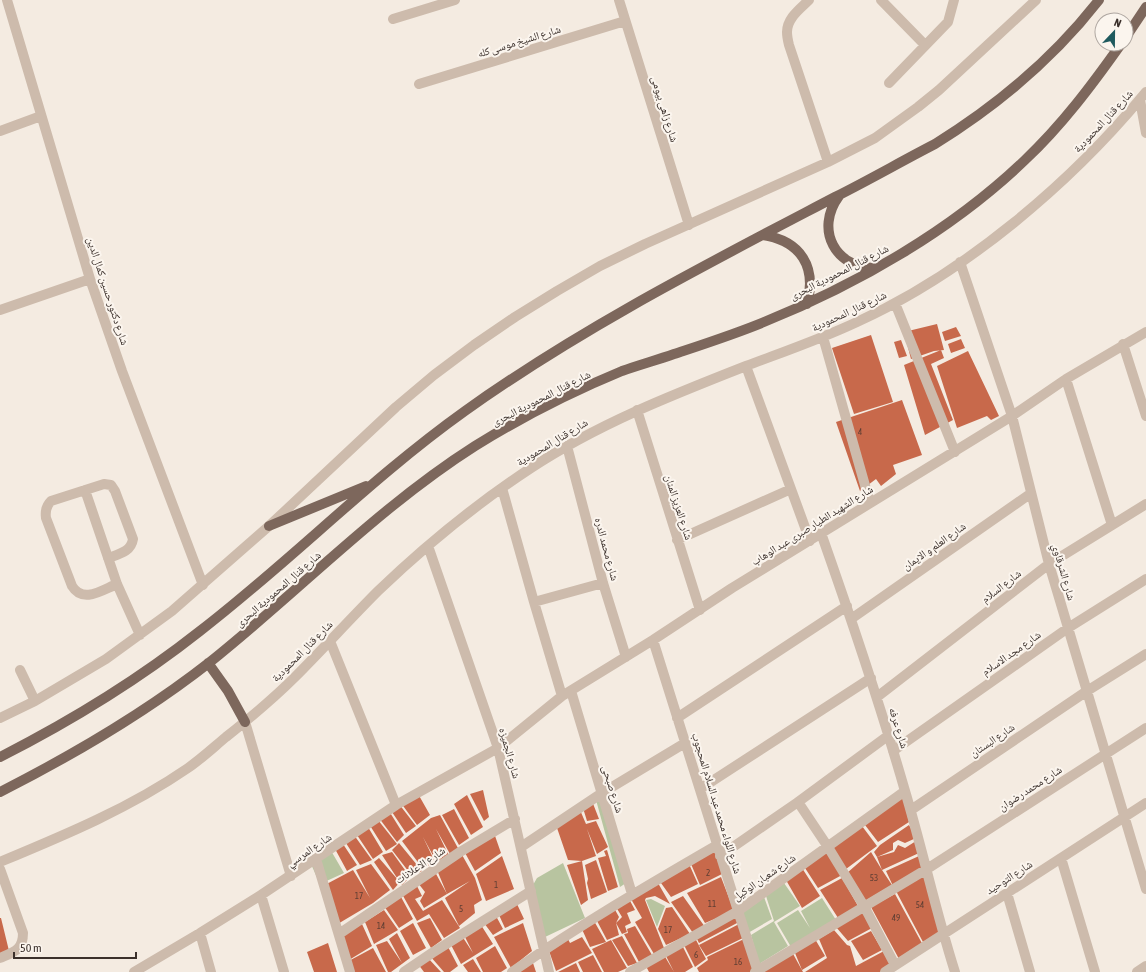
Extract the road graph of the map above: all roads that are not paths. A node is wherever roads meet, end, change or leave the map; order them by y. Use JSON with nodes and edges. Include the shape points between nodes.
{"nodes":[{"id":1,"x":7,"y":0,"type":"edge"},
{"id":2,"x":455,"y":0,"type":"edge"},
{"id":3,"x":619,"y":0,"type":"edge"},
{"id":4,"x":809,"y":0,"type":"edge"},
{"id":5,"x":881,"y":0,"type":"edge"},
{"id":6,"x":954,"y":0,"type":"edge"},
{"id":7,"x":1036,"y":0,"type":"edge"},
{"id":8,"x":1099,"y":0,"type":"edge"},
{"id":9,"x":1146,"y":7,"type":"edge"},
{"id":10,"x":393,"y":19,"type":"dead end"},
{"id":11,"x":625,"y":21,"type":"junction"},
{"id":12,"x":1134,"y":25,"type":"edge"},
{"id":13,"x":925,"y":45,"type":"junction"},
{"id":14,"x":1115,"y":52,"type":"edge"},
{"id":15,"x":889,"y":83,"type":"dead end"},
{"id":16,"x":419,"y":84,"type":"dead end"},
{"id":17,"x":1143,"y":96,"type":"edge"},
{"id":18,"x":41,"y":116,"type":"junction"},
{"id":19,"x":0,"y":132,"type":"edge"},
{"id":20,"x":1146,"y":133,"type":"edge"},
{"id":21,"x":828,"y":162,"type":"junction"},
{"id":22,"x":840,"y":195,"type":"junction"},
{"id":23,"x":689,"y":225,"type":"junction"},
{"id":24,"x":763,"y":235,"type":"junction"},
{"id":25,"x":960,"y":262,"type":"junction"},
{"id":26,"x":877,"y":268,"type":"junction"},
{"id":27,"x":90,"y":279,"type":"junction"},
{"id":28,"x":895,"y":303,"type":"junction"},
{"id":29,"x":807,"y":304,"type":"junction"},
{"id":30,"x":0,"y":310,"type":"edge"},
{"id":31,"x":1146,"y":332,"type":"edge"},
{"id":32,"x":823,"y":337,"type":"junction"},
{"id":33,"x":1123,"y":344,"type":"junction"},
{"id":34,"x":746,"y":366,"type":"junction"},
{"id":35,"x":1066,"y":379,"type":"junction"},
{"id":36,"x":636,"y":410,"type":"junction"},
{"id":37,"x":1012,"y":416,"type":"junction"},
{"id":38,"x":1146,"y":416,"type":"edge"},
{"id":39,"x":567,"y":446,"type":"junction"},
{"id":40,"x":955,"y":452,"type":"junction"},
{"id":41,"x":373,"y":482,"type":"junction"},
{"id":42,"x":502,"y":488,"type":"junction"},
{"id":43,"x":791,"y":489,"type":"junction"},
{"id":44,"x":85,"y":490,"type":"junction"},
{"id":45,"x":1030,"y":494,"type":"junction"},
{"id":46,"x":870,"y":503,"type":"junction"},
{"id":47,"x":1146,"y":504,"type":"edge"},
{"id":48,"x":1112,"y":525,"type":"junction"},
{"id":49,"x":269,"y":526,"type":"junction"},
{"id":50,"x":821,"y":533,"type":"junction"},
{"id":51,"x":677,"y":540,"type":"junction"},
{"id":52,"x":810,"y":541,"type":"junction"},
{"id":53,"x":428,"y":546,"type":"junction"},
{"id":54,"x":108,"y":558,"type":"junction"},
{"id":55,"x":1048,"y":564,"type":"junction"},
{"id":56,"x":1146,"y":579,"type":"edge"},
{"id":57,"x":603,"y":583,"type":"junction"},
{"id":58,"x":117,"y":584,"type":"junction"},
{"id":59,"x":203,"y":585,"type":"junction"},
{"id":60,"x":534,"y":602,"type":"junction"},
{"id":61,"x":847,"y":606,"type":"junction"},
{"id":62,"x":700,"y":610,"type":"junction"},
{"id":63,"x":852,"y":619,"type":"junction"},
{"id":64,"x":1068,"y":628,"type":"junction"},
{"id":65,"x":140,"y":635,"type":"junction"},
{"id":66,"x":653,"y":640,"type":"junction"},
{"id":67,"x":330,"y":641,"type":"junction"},
{"id":68,"x":1146,"y":654,"type":"edge"},
{"id":69,"x":626,"y":657,"type":"junction"},
{"id":70,"x":208,"y":664,"type":"junction"},
{"id":71,"x":20,"y":670,"type":"dead end"},
{"id":72,"x":871,"y":678,"type":"junction"},
{"id":73,"x":1087,"y":691,"type":"junction"},
{"id":74,"x":567,"y":693,"type":"junction"},
{"id":75,"x":877,"y":697,"type":"junction"},
{"id":76,"x":35,"y":701,"type":"junction"},
{"id":77,"x":0,"y":718,"type":"edge"},
{"id":78,"x":678,"y":718,"type":"junction"},
{"id":79,"x":245,"y":722,"type":"junction"},
{"id":80,"x":1146,"y":728,"type":"edge"},
{"id":81,"x":889,"y":735,"type":"junction"},
{"id":82,"x":685,"y":743,"type":"junction"},
{"id":83,"x":498,"y":748,"type":"junction"},
{"id":84,"x":894,"y":751,"type":"junction"},
{"id":85,"x":1106,"y":753,"type":"junction"},
{"id":86,"x":0,"y":757,"type":"edge"},
{"id":87,"x":700,"y":789,"type":"junction"},
{"id":88,"x":905,"y":791,"type":"junction"},
{"id":89,"x":0,"y":792,"type":"edge"},
{"id":90,"x":602,"y":793,"type":"junction"},
{"id":91,"x":798,"y":802,"type":"junction"},
{"id":92,"x":1146,"y":803,"type":"edge"},
{"id":93,"x":396,"y":806,"type":"junction"},
{"id":94,"x":911,"y":810,"type":"junction"},
{"id":95,"x":1124,"y":817,"type":"junction"},
{"id":96,"x":515,"y":819,"type":"junction"},
{"id":97,"x":717,"y":845,"type":"junction"},
{"id":98,"x":521,"y":846,"type":"junction"},
{"id":99,"x":828,"y":847,"type":"junction"},
{"id":100,"x":720,"y":856,"type":"junction"},
{"id":101,"x":1061,"y":858,"type":"junction"},
{"id":102,"x":316,"y":859,"type":"junction"},
{"id":103,"x":0,"y":862,"type":"edge"},
{"id":104,"x":927,"y":868,"type":"junction"},
{"id":105,"x":0,"y":869,"type":"edge"},
{"id":106,"x":291,"y":876,"type":"junction"},
{"id":107,"x":1146,"y":889,"type":"edge"},
{"id":108,"x":531,"y":891,"type":"junction"},
{"id":109,"x":1007,"y":893,"type":"junction"},
{"id":110,"x":632,"y":894,"type":"junction"},
{"id":111,"x":261,"y":895,"type":"junction"},
{"id":112,"x":864,"y":906,"type":"junction"},
{"id":113,"x":738,"y":911,"type":"junction"},
{"id":114,"x":200,"y":933,"type":"junction"},
{"id":115,"x":339,"y":934,"type":"junction"},
{"id":116,"x":943,"y":934,"type":"junction"},
{"id":117,"x":544,"y":949,"type":"junction"},
{"id":118,"x":0,"y":958,"type":"edge"},
{"id":119,"x":1146,"y":966,"type":"edge"},
{"id":120,"x":891,"y":969,"type":"edge"},
{"id":121,"x":138,"y":971,"type":"edge"},
{"id":122,"x":757,"y":971,"type":"edge"},
{"id":123,"x":211,"y":972,"type":"edge"},
{"id":124,"x":284,"y":972,"type":"edge"},
{"id":125,"x":350,"y":972,"type":"edge"},
{"id":126,"x":404,"y":972,"type":"edge"},
{"id":127,"x":512,"y":972,"type":"edge"},
{"id":128,"x":549,"y":972,"type":"edge"},
{"id":129,"x":630,"y":972,"type":"edge"},
{"id":130,"x":955,"y":972,"type":"edge"},
{"id":131,"x":1030,"y":972,"type":"edge"},
{"id":132,"x":1095,"y":972,"type":"edge"},
{"id":133,"x":1137,"y":972,"type":"edge"}],
"edges":[{"from":1,"to":18,"type":"street","name":"شارع دكتور حسين كمال الدين"},
{"from":2,"to":10,"type":"street"},
{"from":3,"to":11,"type":"street","name":"شارع زاهى بيومى"},
{"from":4,"to":21,"type":"street","via":[[793,16],[787,33]]},
{"from":5,"to":13,"type":"street"},
{"from":6,"to":13,"type":"street","via":[[948,22]]},
{"from":7,"to":21,"type":"street","via":[[918,107],[875,138]]},
{"from":8,"to":22,"type":"main road","name":"شارع قنال المحمودية البحرى","via":[[1044,61],[992,106],[935,144]]},
{"from":9,"to":12,"type":"main road"},
{"from":11,"to":16,"type":"street","name":"شارع الشيخ موسى كله"},
{"from":11,"to":23,"type":"street","name":"شارع زاهى بيومى"},
{"from":13,"to":15,"type":"street"},
{"from":14,"to":26,"type":"main road","name":"شارع قنال المحمودية البحرى","via":[[1074,107],[1026,160],[960,214]]},
{"from":17,"to":20,"type":"street"},
{"from":17,"to":25,"type":"street","name":"شارع قنال المحمودية","via":[[1061,182],[1003,231]]},
{"from":18,"to":19,"type":"street"},
{"from":18,"to":27,"type":"street","name":"شارع دكتور حسين كمال الدين"},
{"from":21,"to":23,"type":"street"},
{"from":22,"to":24,"type":"main road","name":"شارع قنال المحمودية البحرى"},
{"from":22,"to":26,"type":"main road","via":[[828,218],[833,244],[851,263]]},
{"from":23,"to":49,"type":"street","via":[[600,266],[474,345],[396,407]]},
{"from":24,"to":29,"type":"main road","via":[[786,241],[803,258],[811,280]]},
{"from":24,"to":41,"type":"main road","name":"شارع قنال المحمودية البحرى","via":[[655,292],[557,349],[463,412]]},
{"from":25,"to":28,"type":"street","name":"شارع قنال المحمودية"},
{"from":25,"to":37,"type":"street","name":"شارع الشرقاوي"},
{"from":26,"to":29,"type":"main road","name":"شارع قنال المحمودية البحرى"},
{"from":27,"to":30,"type":"street"},
{"from":27,"to":59,"type":"street","name":"شارع دكتور حسين كمال الدين"},
{"from":28,"to":32,"type":"street","name":"شارع قنال المحمودية"},
{"from":28,"to":40,"type":"street"},
{"from":29,"to":70,"type":"main road","name":"شارع قنال المحمودية البحرى","via":[[721,338],[625,370],[574,392],[477,445],[386,511]]},
{"from":31,"to":33,"type":"street","name":"شارع الشهيد الطيار صبرى عبد الوهاب"},
{"from":32,"to":34,"type":"street","name":"شارع قنال المحمودية"},
{"from":32,"to":46,"type":"street"},
{"from":33,"to":35,"type":"street","name":"شارع الشهيد الطيار صبرى عبد الوهاب"},
{"from":33,"to":38,"type":"street"},
{"from":34,"to":36,"type":"street","name":"شارع قنال المحمودية"},
{"from":34,"to":43,"type":"street"},
{"from":35,"to":37,"type":"street","name":"شارع الشهيد الطيار صبرى عبد الوهاب"},
{"from":35,"to":48,"type":"street"},
{"from":36,"to":39,"type":"street","name":"شارع قنال المحمودية"},
{"from":36,"to":51,"type":"street","name":"شارع العزيز المنان"},
{"from":37,"to":40,"type":"street","name":"شارع الشهيد الطيار صبرى عبد الوهاب"},
{"from":37,"to":45,"type":"street","name":"شارع الشرقاوي"},
{"from":39,"to":42,"type":"street","name":"شارع قنال المحمودية"},
{"from":39,"to":57,"type":"street","name":"شارع محمد الدره"},
{"from":40,"to":46,"type":"street","name":"شارع الشهيد الطيار صبرى عبد الوهاب"},
{"from":41,"to":49,"type":"main road"},
{"from":41,"to":86,"type":"main road","name":"شارع قنال المحمودية البحرى","via":[[330,522],[164,659],[84,712]]},
{"from":42,"to":53,"type":"street","name":"شارع قنال المحمودية"},
{"from":42,"to":60,"type":"street","name":"شارع صبحى"},
{"from":43,"to":51,"type":"street"},
{"from":43,"to":52,"type":"street"},
{"from":44,"to":54,"type":"street"},
{"from":44,"to":54,"type":"street","via":[[104,484],[111,485],[132,534],[129,549]]},
{"from":44,"to":58,"type":"street","via":[[52,501],[47,506],[46,518],[75,592],[86,596]]},
{"from":45,"to":55,"type":"street","name":"شارع الشرقاوي"},
{"from":45,"to":63,"type":"street","name":"شارع العلم و الايمان"},
{"from":46,"to":50,"type":"street","name":"شارع الشهيد الطيار صبرى عبد الوهاب"},
{"from":47,"to":48,"type":"street","name":"شارع السلام"},
{"from":48,"to":55,"type":"street","name":"شارع السلام"},
{"from":49,"to":59,"type":"street"},
{"from":50,"to":52,"type":"street","name":"شارع الشهيد الطيار صبرى عبد الوهاب"},
{"from":50,"to":61,"type":"street","name":"شارع عرفه"},
{"from":51,"to":62,"type":"street","name":"شارع العزيز المنان"},
{"from":52,"to":62,"type":"street","name":"شارع الشهيد الطيار صبرى عبد الوهاب"},
{"from":53,"to":67,"type":"street","name":"شارع قنال المحمودية","via":[[377,592]]},
{"from":53,"to":83,"type":"street","name":"شارع الجميزه"},
{"from":54,"to":58,"type":"street"},
{"from":55,"to":64,"type":"street","name":"شارع الشرقاوي"},
{"from":55,"to":75,"type":"street","name":"شارع السلام"},
{"from":56,"to":64,"type":"street","name":"شارع مجد الاسلام"},
{"from":57,"to":60,"type":"street"},
{"from":57,"to":69,"type":"street","name":"شارع محمد الدره"},
{"from":58,"to":65,"type":"street"},
{"from":59,"to":65,"type":"street"},
{"from":60,"to":74,"type":"street","name":"شارع صبحى"},
{"from":61,"to":63,"type":"street","name":"شارع عرفه"},
{"from":61,"to":78,"type":"street"},
{"from":62,"to":66,"type":"street","name":"شارع الشهيد الطيار صبرى عبد الوهاب"},
{"from":63,"to":72,"type":"street","name":"شارع عرفه"},
{"from":64,"to":73,"type":"street","name":"شارع الشرقاوي"},
{"from":64,"to":84,"type":"street","name":"شارع مجد الاسلام"},
{"from":65,"to":76,"type":"street"},
{"from":66,"to":69,"type":"street","name":"شارع الشهيد الطيار صبرى عبد الوهاب"},
{"from":66,"to":78,"type":"street","name":"شارع اللواء محمد عبد السلام المحجوب"},
{"from":67,"to":79,"type":"street","name":"شارع قنال المحمودية","via":[[293,680]]},
{"from":67,"to":93,"type":"street"},
{"from":68,"to":73,"type":"street","name":"شارع البستان"},
{"from":69,"to":74,"type":"street","name":"شارع الشهيد الطيار صبرى عبد الوهاب"},
{"from":70,"to":79,"type":"main road","via":[[228,691]]},
{"from":70,"to":89,"type":"main road","name":"شارع قنال المحمودية البحرى","via":[[114,729]]},
{"from":71,"to":76,"type":"street"},
{"from":72,"to":75,"type":"street","name":"شارع عرفه"},
{"from":72,"to":87,"type":"street"},
{"from":73,"to":85,"type":"street","name":"شارع الشرقاوي"},
{"from":73,"to":94,"type":"street","name":"شارع البستان"},
{"from":74,"to":83,"type":"street","name":"شارع الشهيد الطيار صبرى عبد الوهاب"},
{"from":74,"to":90,"type":"street","name":"شارع صبحى"},
{"from":75,"to":81,"type":"street","name":"شارع عرفه"},
{"from":76,"to":77,"type":"street"},
{"from":78,"to":82,"type":"street","name":"شارع اللواء محمد عبد السلام المحجوب"},
{"from":79,"to":103,"type":"street","name":"شارع قنال المحمودية","via":[[191,766],[146,794],[92,823]]},
{"from":79,"to":106,"type":"street"},
{"from":80,"to":85,"type":"street","name":"شارع محمد رضوان"},
{"from":81,"to":84,"type":"street","name":"شارع عرفه"},
{"from":81,"to":91,"type":"street"},
{"from":82,"to":87,"type":"street","name":"شارع اللواء محمد عبد السلام المحجوب"},
{"from":82,"to":90,"type":"street"},
{"from":83,"to":93,"type":"street","name":"شارع المرسي"},
{"from":83,"to":96,"type":"street","name":"شارع الجميزه"},
{"from":84,"to":88,"type":"street","name":"شارع عرفه"},
{"from":85,"to":95,"type":"street","name":"شارع الشرقاوي"},
{"from":85,"to":104,"type":"street","name":"شارع محمد رضوان"},
{"from":87,"to":97,"type":"street","name":"شارع اللواء محمد عبد السلام المحجوب"},
{"from":88,"to":94,"type":"street","name":"شارع عرفه"},
{"from":88,"to":99,"type":"street","name":"شارع شعبان الوكيل"},
{"from":90,"to":98,"type":"street"},
{"from":90,"to":110,"type":"street","name":"شارع صبحى"},
{"from":91,"to":99,"type":"street"},
{"from":91,"to":100,"type":"street"},
{"from":92,"to":95,"type":"street","name":"شارع التوحيد"},
{"from":93,"to":102,"type":"street","name":"شارع المرسي"},
{"from":94,"to":104,"type":"street","name":"شارع عرفه"},
{"from":95,"to":101,"type":"street","name":"شارع التوحيد"},
{"from":95,"to":107,"type":"street","name":"شارع الشرقاوي"},
{"from":96,"to":98,"type":"street","name":"شارع الجميزه"},
{"from":96,"to":115,"type":"street","name":"شارع الاعلانات","via":[[460,852]]},
{"from":97,"to":100,"type":"street","name":"شارع اللواء محمد عبد السلام المحجوب"},
{"from":97,"to":110,"type":"street"},
{"from":98,"to":108,"type":"street","name":"شارع الجميزه"},
{"from":99,"to":112,"type":"street"},
{"from":99,"to":113,"type":"street","name":"شارع شعبان الوكيل"},
{"from":100,"to":113,"type":"street","name":"شارع اللواء محمد عبد السلام المحجوب"},
{"from":101,"to":109,"type":"street","name":"شارع التوحيد"},
{"from":101,"to":132,"type":"street"},
{"from":102,"to":106,"type":"street","name":"شارع المرسي"},
{"from":102,"to":115,"type":"street"},
{"from":104,"to":112,"type":"street","name":"شارع محمد رضوان"},
{"from":104,"to":116,"type":"street","name":"شارع عرفه"},
{"from":105,"to":118,"type":"street","via":[[23,933],[23,941],[19,948]]},
{"from":106,"to":111,"type":"street","name":"شارع المرسي"},
{"from":108,"to":117,"type":"street","name":"شارع الجميزه"},
{"from":108,"to":126,"type":"street"},
{"from":109,"to":116,"type":"street","name":"شارع التوحيد"},
{"from":109,"to":131,"type":"street"},
{"from":110,"to":117,"type":"street"},
{"from":111,"to":114,"type":"street","name":"شارع المرسي"},
{"from":111,"to":124,"type":"street"},
{"from":112,"to":120,"type":"street"},
{"from":112,"to":122,"type":"street","name":"شارع محمد رضوان"},
{"from":113,"to":122,"type":"street","name":"شارع اللواء محمد عبد السلام المحجوب"},
{"from":113,"to":129,"type":"street","name":"شارع شعبان الوكيل"},
{"from":114,"to":121,"type":"street","name":"شارع المرسي"},
{"from":114,"to":123,"type":"street"},
{"from":115,"to":125,"type":"street"},
{"from":116,"to":120,"type":"street","name":"شارع التوحيد"},
{"from":116,"to":130,"type":"street","name":"شارع عرفه"},
{"from":117,"to":127,"type":"street"},
{"from":117,"to":128,"type":"street","name":"شارع الجميزه"},
{"from":119,"to":133,"type":"street"}]}
